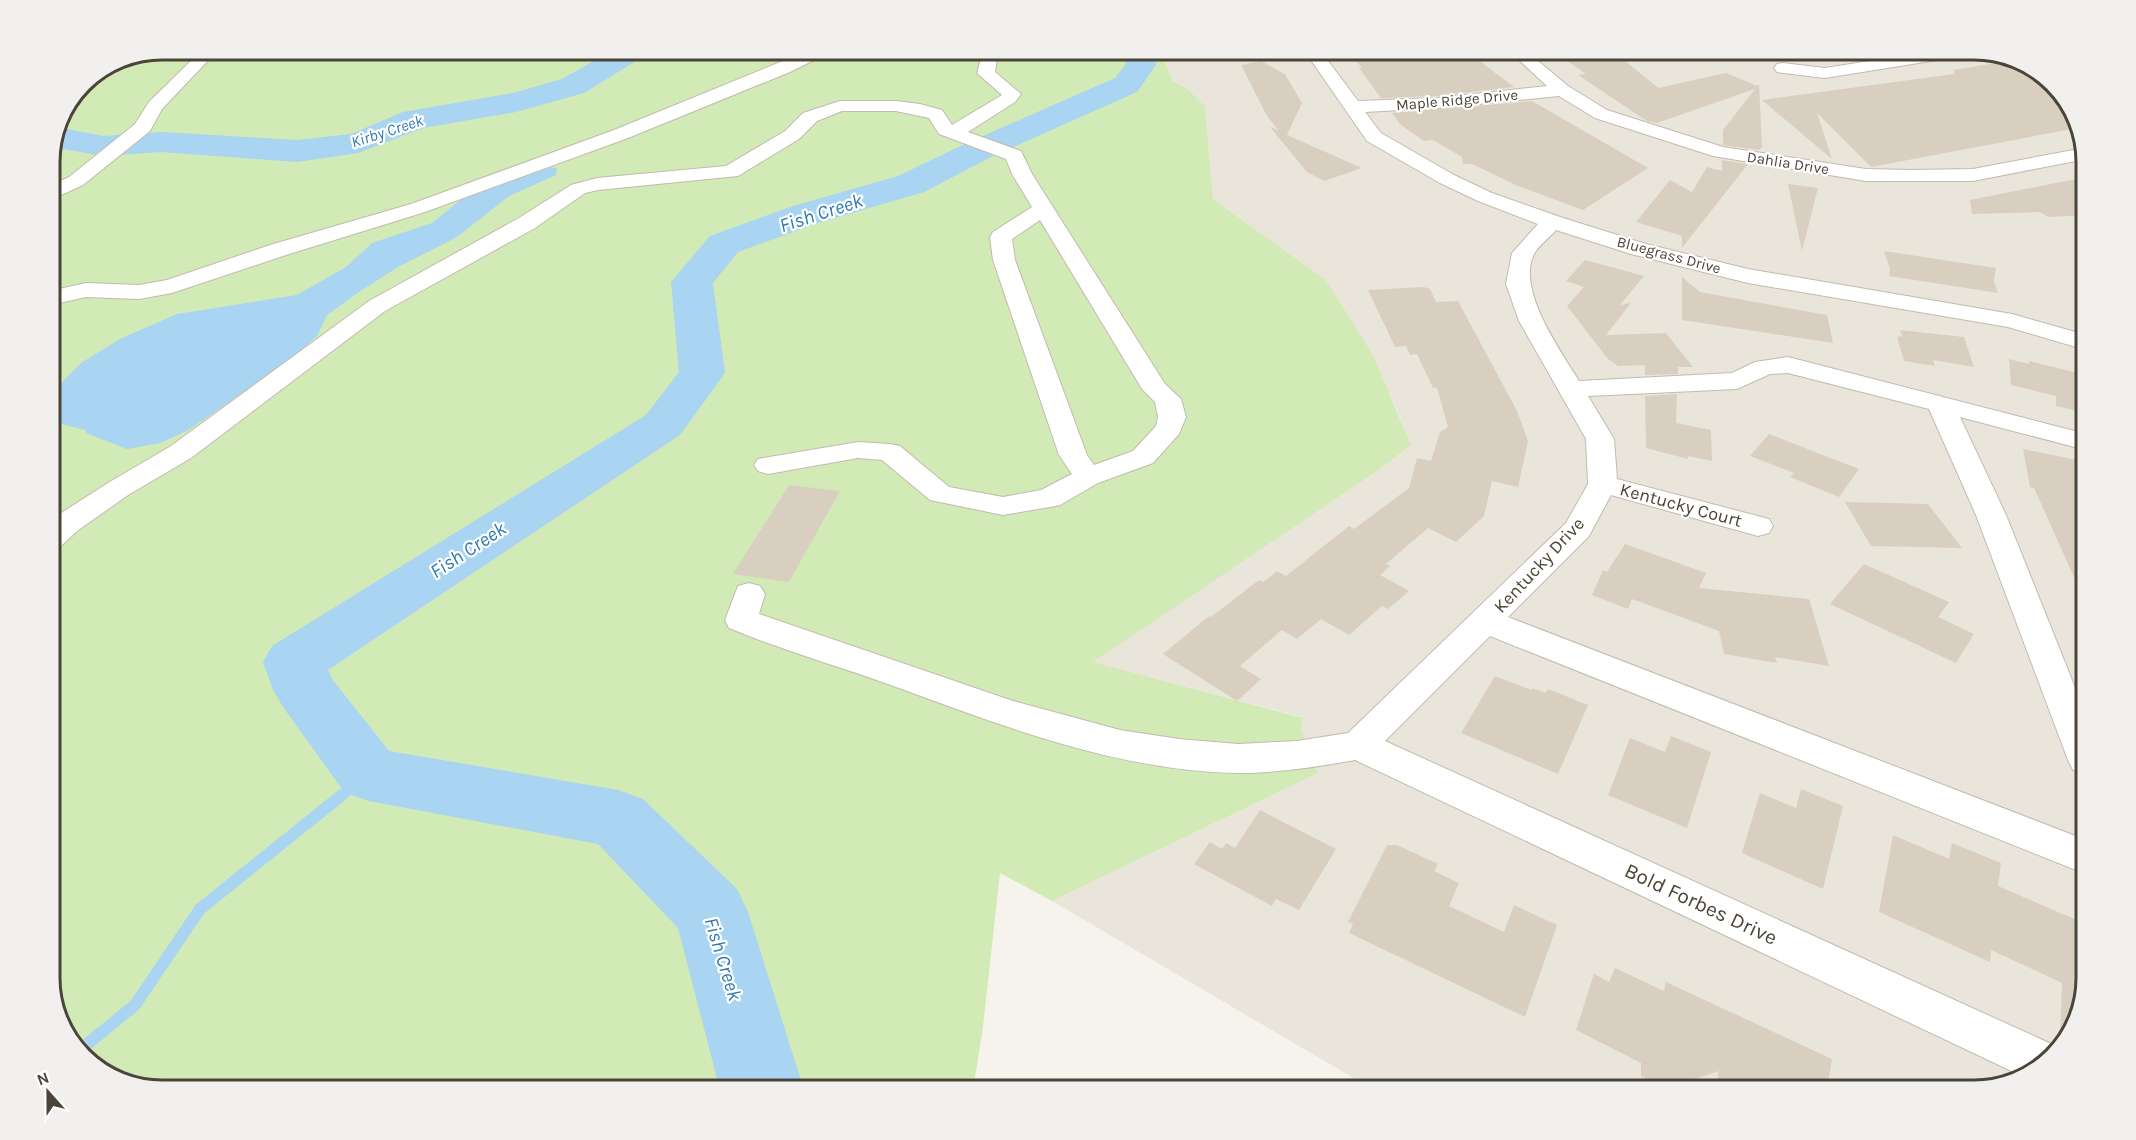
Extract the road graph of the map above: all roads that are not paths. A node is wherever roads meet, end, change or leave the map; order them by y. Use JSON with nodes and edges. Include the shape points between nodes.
{"nodes":[{"id":1,"x":202,"y":60,"type":"edge"},
{"id":2,"x":801,"y":60,"type":"edge"},
{"id":3,"x":989,"y":60,"type":"edge"},
{"id":4,"x":1319,"y":60,"type":"edge"},
{"id":5,"x":1528,"y":60,"type":"edge"},
{"id":6,"x":1906,"y":60,"type":"edge"},
{"id":7,"x":1783,"y":68,"type":"dead end"},
{"id":8,"x":1562,"y":90,"type":"junction"},
{"id":9,"x":1352,"y":106,"type":"junction"},
{"id":10,"x":956,"y":135,"type":"junction"},
{"id":11,"x":2076,"y":155,"type":"edge"},
{"id":12,"x":60,"y":189,"type":"edge"},
{"id":13,"x":1043,"y":209,"type":"junction"},
{"id":14,"x":1552,"y":222,"type":"junction"},
{"id":15,"x":60,"y":296,"type":"edge"},
{"id":16,"x":2076,"y":340,"type":"edge"},
{"id":17,"x":1571,"y":389,"type":"junction"},
{"id":18,"x":1940,"y":404,"type":"junction"},
{"id":19,"x":2076,"y":439,"type":"edge"},
{"id":20,"x":768,"y":465,"type":"dead end"},
{"id":21,"x":1088,"y":477,"type":"junction"},
{"id":22,"x":1603,"y":484,"type":"junction"},
{"id":23,"x":1758,"y":526,"type":"dead end"},
{"id":24,"x":60,"y":530,"type":"edge"},
{"id":25,"x":749,"y":594,"type":"dead end"},
{"id":26,"x":1485,"y":621,"type":"junction"},
{"id":27,"x":2076,"y":734,"type":"edge"},
{"id":28,"x":1358,"y":745,"type":"junction"},
{"id":29,"x":2076,"y":853,"type":"edge"},
{"id":30,"x":2036,"y":1059,"type":"edge"}],
"edges":[{"from":1,"to":12,"type":"street","via":[[148,116],[143,127],[76,182]]},
{"from":2,"to":15,"type":"street","via":[[621,134],[418,208],[172,286],[139,292],[86,290]]},
{"from":3,"to":10,"type":"street","via":[[986,73],[1012,94]]},
{"from":4,"to":9,"type":"street","name":"Bluegrass Drive"},
{"from":5,"to":8,"type":"street","name":"Dahlia Drive"},
{"from":6,"to":7,"type":"street","via":[[1825,73]]},
{"from":8,"to":9,"type":"street","name":"Maple Ridge Drive","via":[[1437,103]]},
{"from":8,"to":11,"type":"street","name":"Dahlia Drive","via":[[1601,114],[1720,152],[1866,175],[1973,175]]},
{"from":9,"to":14,"type":"street","name":"Bluegrass Drive","via":[[1374,137],[1401,154],[1485,197]]},
{"from":10,"to":13,"type":"street","via":[[1014,155]]},
{"from":10,"to":24,"type":"street","via":[[946,130],[936,114],[920,109],[840,106],[810,117],[792,135],[731,172],[620,181],[578,189],[527,223],[377,306],[181,452],[117,489]]},
{"from":13,"to":21,"type":"street","via":[[1001,237],[1000,243],[1073,455]]},
{"from":13,"to":21,"type":"street","via":[[1155,389],[1168,399],[1172,417],[1169,428],[1143,457]]},
{"from":14,"to":16,"type":"street","name":"Bluegrass Drive","via":[[1748,276],[1946,308],[2012,321]]},
{"from":14,"to":17,"type":"street","via":[[1523,253],[1518,284],[1531,321]]},
{"from":17,"to":18,"type":"street","via":[[1737,381],[1764,367],[1788,365]]},
{"from":17,"to":22,"type":"street","via":[[1600,439]]},
{"from":18,"to":19,"type":"street"},
{"from":18,"to":27,"type":"street","via":[[1991,515]]},
{"from":20,"to":21,"type":"street","via":[[858,450],[890,452],[940,494],[1003,506],[1050,498]]},
{"from":22,"to":23,"type":"street","name":"Kentucky Court"},
{"from":22,"to":26,"type":"street","name":"Kentucky Drive","via":[[1578,529]]},
{"from":25,"to":28,"type":"street","via":[[741,620],[775,635],[1071,732],[1162,753],[1227,759],[1319,754]]},
{"from":26,"to":28,"type":"street","name":"Kentucky Drive"},
{"from":26,"to":29,"type":"street"},
{"from":28,"to":30,"type":"street","name":"Bold Forbes Drive"}]}
